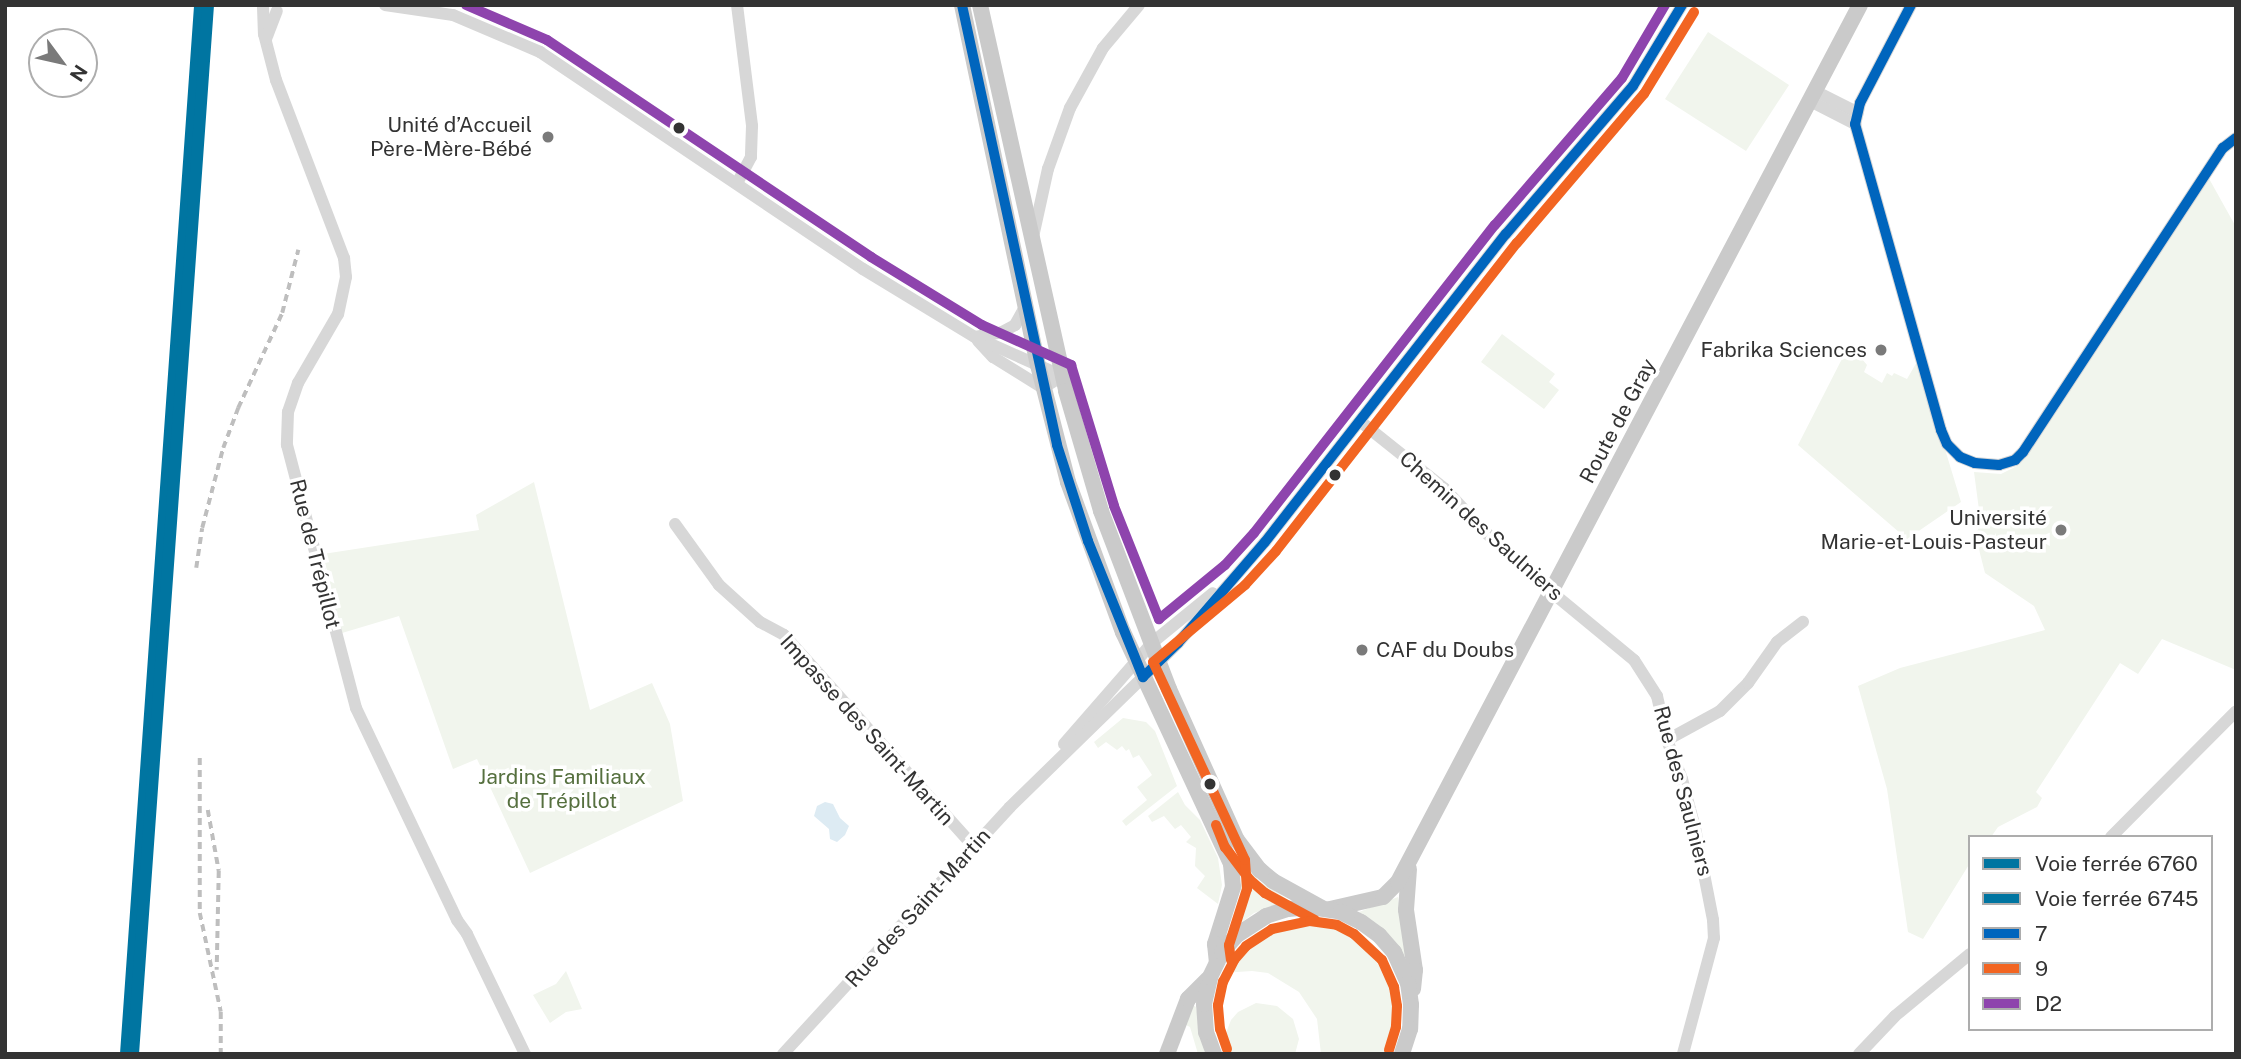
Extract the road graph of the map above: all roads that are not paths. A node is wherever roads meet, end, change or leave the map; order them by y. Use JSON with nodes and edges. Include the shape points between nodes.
{"nodes":[{"id":1,"x":385,"y":5,"type":"edge"},
{"id":2,"x":737,"y":5,"type":"edge"},
{"id":3,"x":962,"y":5,"type":"edge"},
{"id":4,"x":980,"y":5,"type":"edge"},
{"id":5,"x":1139,"y":5,"type":"edge"},
{"id":6,"x":1682,"y":5,"type":"edge"},
{"id":7,"x":1860,"y":5,"type":"edge"},
{"id":8,"x":1911,"y":5,"type":"edge"},
{"id":9,"x":262,"y":6,"type":"edge"},
{"id":10,"x":282,"y":8,"type":"edge"},
{"id":11,"x":265,"y":39,"type":"junction"},
{"id":12,"x":1817,"y":98,"type":"junction"},
{"id":13,"x":1856,"y":119,"type":"junction"},
{"id":14,"x":2236,"y":138,"type":"edge"},
{"id":15,"x":737,"y":183,"type":"junction"},
{"id":16,"x":1033,"y":238,"type":"junction"},
{"id":17,"x":1025,"y":307,"type":"junction"},
{"id":18,"x":975,"y":337,"type":"junction"},
{"id":19,"x":1038,"y":365,"type":"junction"},
{"id":20,"x":1062,"y":376,"type":"junction"},
{"id":21,"x":1043,"y":388,"type":"junction"},
{"id":22,"x":1361,"y":422,"type":"junction"},
{"id":23,"x":675,"y":524,"type":"dead end"},
{"id":24,"x":1235,"y":575,"type":"junction"},
{"id":25,"x":1552,"y":592,"type":"junction"},
{"id":26,"x":1568,"y":605,"type":"joint"},
{"id":27,"x":1803,"y":622,"type":"dead end"},
{"id":28,"x":1153,"y":642,"type":"junction"},
{"id":29,"x":1136,"y":659,"type":"junction"},
{"id":30,"x":1160,"y":661,"type":"junction"},
{"id":31,"x":1143,"y":677,"type":"junction"},
{"id":32,"x":2236,"y":711,"type":"edge"},
{"id":33,"x":1667,"y":740,"type":"junction"},
{"id":34,"x":1054,"y":763,"type":"junction"},
{"id":35,"x":2113,"y":835,"type":"edge"},
{"id":36,"x":974,"y":847,"type":"junction"},
{"id":37,"x":1411,"y":855,"type":"junction"},
{"id":38,"x":1326,"y":909,"type":"junction"},
{"id":39,"x":1968,"y":956,"type":"edge"},
{"id":40,"x":1213,"y":970,"type":"junction"},
{"id":41,"x":1411,"y":1005,"type":"junction"},
{"id":42,"x":1402,"y":1053,"type":"edge"},
{"id":43,"x":525,"y":1054,"type":"edge"},
{"id":44,"x":783,"y":1054,"type":"edge"},
{"id":45,"x":1167,"y":1054,"type":"edge"},
{"id":46,"x":1214,"y":1054,"type":"edge"},
{"id":47,"x":1683,"y":1054,"type":"edge"},
{"id":48,"x":1859,"y":1054,"type":"edge"}],
"edges":[{"from":1,"to":15,"type":"street","via":[[453,15],[540,52]]},
{"from":2,"to":15,"type":"street","via":[[752,126],[751,157]]},
{"from":3,"to":17,"type":"main road"},
{"from":4,"to":16,"type":"main road"},
{"from":5,"to":16,"type":"street","via":[[1103,48],[1070,108],[1048,169]]},
{"from":6,"to":22,"type":"street","via":[[1633,86],[1506,234]]},
{"from":7,"to":12,"type":"main road","name":"Route de Gray"},
{"from":8,"to":13,"type":"street"},
{"from":9,"to":10,"type":"street"},
{"from":9,"to":11,"type":"street","name":"Rue de Trépillot"},
{"from":10,"to":11,"type":"street"},
{"from":11,"to":43,"type":"street","name":"Rue de Trépillot","via":[[298,141],[344,258],[346,277],[338,314],[298,383],[288,412],[287,445],[321,579],[356,708]]},
{"from":12,"to":13,"type":"street"},
{"from":12,"to":25,"type":"main road","name":"Route de Gray"},
{"from":13,"to":14,"type":"street","via":[[1941,430],[1960,457],[1987,465],[2015,460],[2023,452],[2223,148]]},
{"from":15,"to":18,"type":"street","via":[[863,269]]},
{"from":16,"to":20,"type":"main road"},
{"from":17,"to":18,"type":"street","via":[[1014,325]]},
{"from":17,"to":19,"type":"main road"},
{"from":18,"to":19,"type":"street"},
{"from":18,"to":21,"type":"street","via":[[993,357]]},
{"from":19,"to":20,"type":"street"},
{"from":19,"to":21,"type":"main road"},
{"from":20,"to":21,"type":"street"},
{"from":20,"to":28,"type":"main road","via":[[1101,511]]},
{"from":21,"to":29,"type":"main road","via":[[1088,541]]},
{"from":22,"to":24,"type":"street"},
{"from":22,"to":25,"type":"street","name":"Chemin des Saulniers","via":[[1445,489]]},
{"from":23,"to":36,"type":"street","name":"Impasse des Saint-Martin","via":[[719,585],[760,622],[784,635]]},
{"from":24,"to":28,"type":"street","name":"Rue des Saint-Martin"},
{"from":24,"to":30,"type":"street","name":"Rue des Saint-Martin"},
{"from":25,"to":26,"type":"street","name":"Chemin des Saulniers"},
{"from":25,"to":37,"type":"main road","name":"Route de Gray"},
{"from":26,"to":33,"type":"street","name":"Rue des Saulniers","via":[[1643,671],[1657,696]]},
{"from":27,"to":33,"type":"street","via":[[1777,642],[1748,684],[1720,711]]},
{"from":28,"to":29,"type":"street","name":"Rue des Saint-Martin"},
{"from":28,"to":30,"type":"main road"},
{"from":29,"to":31,"type":"main road"},
{"from":29,"to":34,"type":"street","name":"Rue des Saint-Martin","via":[[1064,744]]},
{"from":30,"to":31,"type":"street","name":"Rue des Saint-Martin"},
{"from":30,"to":38,"type":"main road","via":[[1243,849],[1273,881]]},
{"from":31,"to":34,"type":"street","name":"Rue des Saint-Martin"},
{"from":31,"to":40,"type":"main road","via":[[1231,864],[1233,887],[1215,944]]},
{"from":32,"to":35,"type":"street"},
{"from":33,"to":47,"type":"street","name":"Rue des Saulniers","via":[[1695,828],[1714,938]]},
{"from":34,"to":36,"type":"street","name":"Rue des Saint-Martin"},
{"from":36,"to":44,"type":"street","name":"Rue des Saint-Martin"},
{"from":37,"to":38,"type":"main road","name":"Route de Gray","via":[[1398,882],[1383,897]]},
{"from":37,"to":41,"type":"main road","name":"Route de Gray","via":[[1406,910],[1415,970]]},
{"from":38,"to":40,"type":"main road","name":"Route de Gray","via":[[1288,909],[1256,921],[1229,943]]},
{"from":38,"to":41,"type":"main road","via":[[1361,922],[1387,943],[1404,972]]},
{"from":39,"to":48,"type":"street","via":[[1895,1016]]},
{"from":40,"to":45,"type":"main road","name":"Route de Gray","via":[[1188,999]]},
{"from":40,"to":46,"type":"main road","via":[[1204,1018]]},
{"from":41,"to":42,"type":"main road","name":"Route de Gray"}]}
